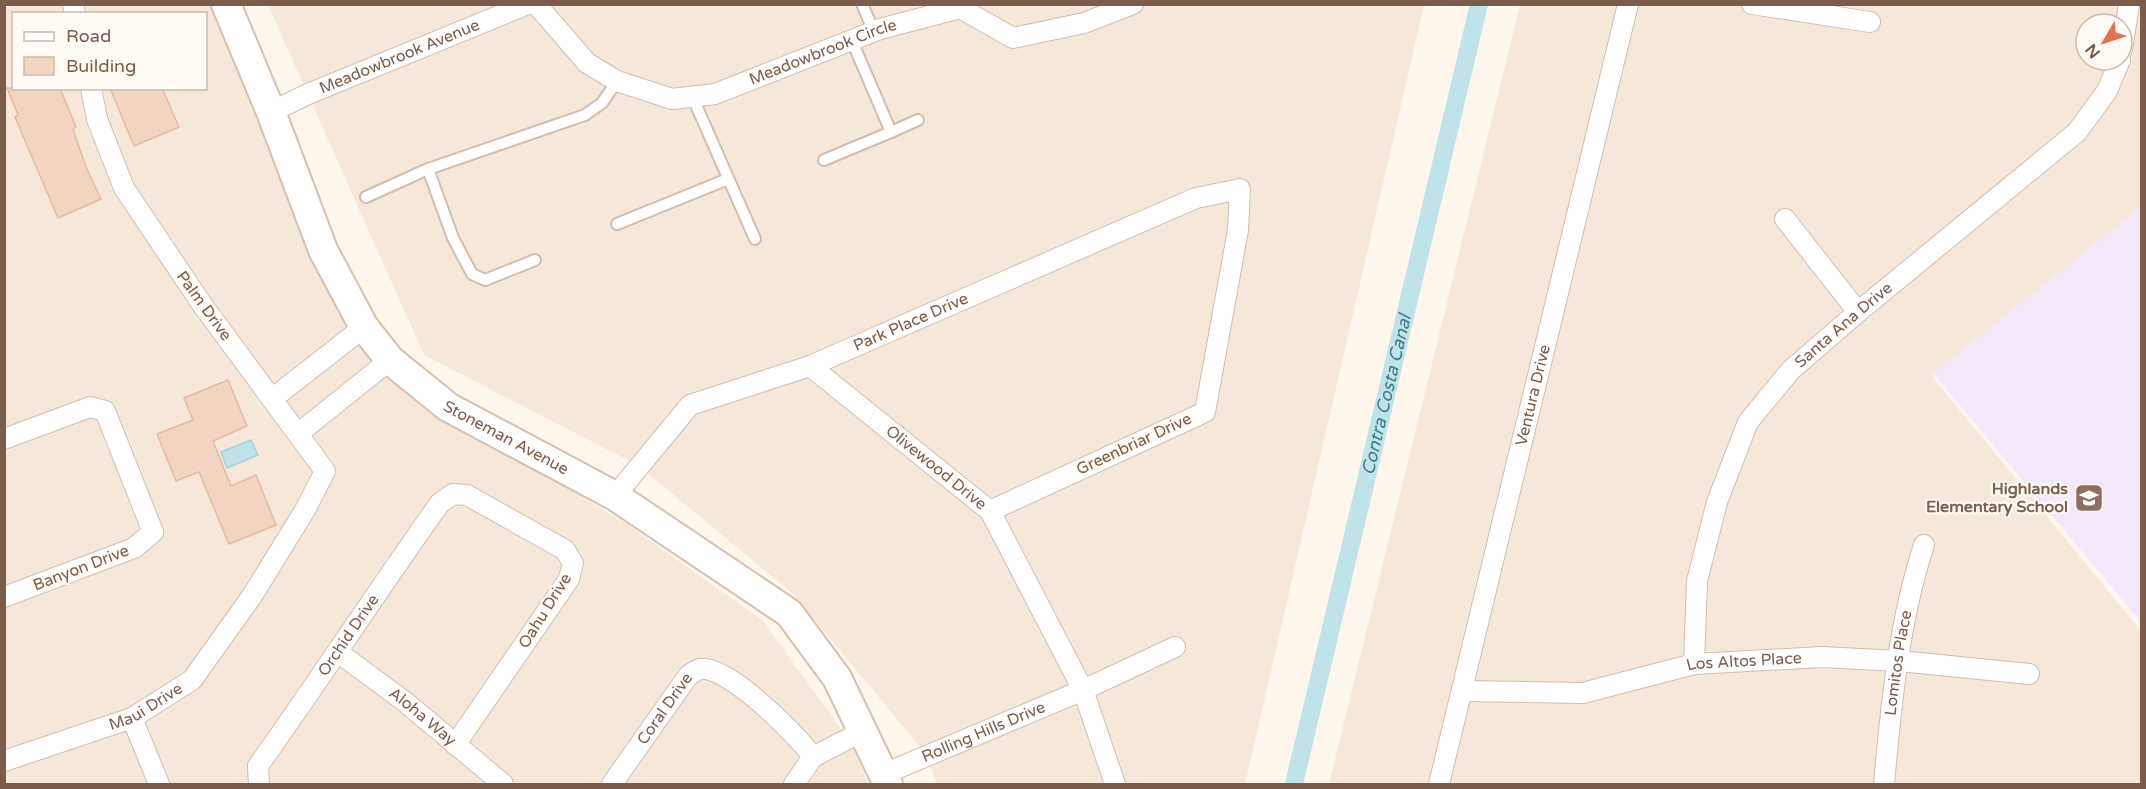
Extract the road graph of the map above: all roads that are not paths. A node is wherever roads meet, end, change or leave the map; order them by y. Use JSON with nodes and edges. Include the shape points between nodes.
{"nodes":[{"id":1,"x":226,"y":4,"type":"edge"},
{"id":2,"x":528,"y":4,"type":"edge"},
{"id":3,"x":536,"y":4,"type":"edge"},
{"id":4,"x":862,"y":4,"type":"edge"},
{"id":5,"x":1133,"y":4,"type":"edge"},
{"id":6,"x":1628,"y":4,"type":"edge"},
{"id":7,"x":1752,"y":4,"type":"edge"},
{"id":8,"x":959,"y":6,"type":"edge"},
{"id":9,"x":1870,"y":22,"type":"dead end"},
{"id":10,"x":874,"y":32,"type":"junction"},
{"id":11,"x":852,"y":40,"type":"junction"},
{"id":12,"x":2115,"y":72,"type":"edge"},
{"id":13,"x":617,"y":81,"type":"junction"},
{"id":14,"x":91,"y":90,"type":"edge"},
{"id":15,"x":692,"y":96,"type":"junction"},
{"id":16,"x":272,"y":112,"type":"junction"},
{"id":17,"x":918,"y":120,"type":"dead end"},
{"id":18,"x":891,"y":132,"type":"junction"},
{"id":19,"x":824,"y":160,"type":"dead end"},
{"id":20,"x":428,"y":169,"type":"junction"},
{"id":21,"x":728,"y":179,"type":"junction"},
{"id":22,"x":1240,"y":189,"type":"joint"},
{"id":23,"x":366,"y":197,"type":"dead end"},
{"id":24,"x":1785,"y":219,"type":"dead end"},
{"id":25,"x":616,"y":224,"type":"dead end"},
{"id":26,"x":755,"y":239,"type":"dead end"},
{"id":27,"x":535,"y":260,"type":"dead end"},
{"id":28,"x":1858,"y":312,"type":"junction"},
{"id":29,"x":364,"y":327,"type":"junction"},
{"id":30,"x":390,"y":360,"type":"junction"},
{"id":31,"x":810,"y":366,"type":"junction"},
{"id":32,"x":273,"y":399,"type":"junction"},
{"id":33,"x":299,"y":433,"type":"junction"},
{"id":34,"x":4,"y":439,"type":"edge"},
{"id":35,"x":453,"y":494,"type":"joint"},
{"id":36,"x":615,"y":496,"type":"junction"},
{"id":37,"x":305,"y":510,"type":"joint"},
{"id":38,"x":990,"y":511,"type":"junction"},
{"id":39,"x":1924,"y":545,"type":"dead end"},
{"id":40,"x":4,"y":597,"type":"edge"},
{"id":41,"x":1175,"y":647,"type":"dead end"},
{"id":42,"x":339,"y":653,"type":"junction"},
{"id":43,"x":1900,"y":661,"type":"junction"},
{"id":44,"x":1694,"y":664,"type":"junction"},
{"id":45,"x":2029,"y":674,"type":"dead end"},
{"id":46,"x":1083,"y":690,"type":"junction"},
{"id":47,"x":1462,"y":691,"type":"junction"},
{"id":48,"x":132,"y":718,"type":"junction"},
{"id":49,"x":863,"y":731,"type":"junction"},
{"id":50,"x":455,"y":746,"type":"junction"},
{"id":51,"x":813,"y":757,"type":"junction"},
{"id":52,"x":4,"y":761,"type":"edge"},
{"id":53,"x":886,"y":779,"type":"edge"},
{"id":54,"x":159,"y":784,"type":"edge"},
{"id":55,"x":259,"y":784,"type":"edge"},
{"id":56,"x":503,"y":784,"type":"edge"},
{"id":57,"x":612,"y":784,"type":"edge"},
{"id":58,"x":794,"y":784,"type":"edge"},
{"id":59,"x":1115,"y":784,"type":"edge"},
{"id":60,"x":1439,"y":784,"type":"edge"},
{"id":61,"x":1884,"y":784,"type":"edge"}],
"edges":[{"from":1,"to":16,"type":"street","name":"Stoneman Avenue"},
{"from":2,"to":16,"type":"street","name":"Meadowbrook Avenue"},
{"from":3,"to":13,"type":"street","name":"Meadowbrook Circle","via":[[587,63]]},
{"from":4,"to":10,"type":"lane"},
{"from":5,"to":8,"type":"street","name":"Meadowbrook Circle","via":[[1084,23],[1013,38]]},
{"from":6,"to":47,"type":"street","name":"Ventura Drive"},
{"from":7,"to":9,"type":"street"},
{"from":8,"to":10,"type":"street","name":"Meadowbrook Circle"},
{"from":10,"to":11,"type":"street","name":"Meadowbrook Circle"},
{"from":11,"to":15,"type":"street","name":"Meadowbrook Circle","via":[[715,94]]},
{"from":11,"to":18,"type":"lane"},
{"from":12,"to":28,"type":"street","name":"Santa Ana Drive","via":[[2107,91],[2077,132]]},
{"from":13,"to":15,"type":"street","name":"Meadowbrook Circle","via":[[672,99]]},
{"from":13,"to":20,"type":"lane","via":[[602,103],[585,115]]},
{"from":14,"to":32,"type":"street","name":"Palm Drive","via":[[97,119],[124,188],[201,303]]},
{"from":15,"to":21,"type":"lane"},
{"from":16,"to":29,"type":"street","name":"Stoneman Avenue","via":[[323,250]]},
{"from":17,"to":18,"type":"lane"},
{"from":18,"to":19,"type":"lane"},
{"from":20,"to":23,"type":"lane"},
{"from":20,"to":27,"type":"lane","via":[[453,238],[472,274],[485,280]]},
{"from":21,"to":25,"type":"lane"},
{"from":21,"to":26,"type":"lane"},
{"from":22,"to":31,"type":"street","name":"Park Place Drive","via":[[1196,198]]},
{"from":22,"to":38,"type":"street","name":"Greenbriar Drive","via":[[1238,230],[1205,412]]},
{"from":24,"to":28,"type":"street"},
{"from":28,"to":44,"type":"street","name":"Santa Ana Drive","via":[[1791,370],[1748,422],[1717,502],[1697,581]]},
{"from":29,"to":30,"type":"street","name":"Stoneman Avenue"},
{"from":29,"to":32,"type":"street"},
{"from":30,"to":33,"type":"street"},
{"from":30,"to":36,"type":"street","name":"Stoneman Avenue","via":[[448,407]]},
{"from":31,"to":36,"type":"street","name":"Park Place Drive","via":[[690,405]]},
{"from":31,"to":38,"type":"street","name":"Olivewood Drive"},
{"from":32,"to":33,"type":"street","name":"Palm Drive"},
{"from":33,"to":37,"type":"street","name":"Palm Drive","via":[[325,471]]},
{"from":34,"to":40,"type":"street","name":"Banyon Drive","via":[[90,407],[105,411],[153,532],[134,548]]},
{"from":35,"to":42,"type":"street","name":"Orchid Drive","via":[[440,503],[373,597]]},
{"from":35,"to":50,"type":"street","name":"Oahu Drive","via":[[466,495],[565,550],[573,563],[569,579]]},
{"from":36,"to":49,"type":"street","name":"Stoneman Avenue","via":[[789,613],[837,678]]},
{"from":37,"to":48,"type":"street","name":"Maui Drive","via":[[252,596],[192,680]]},
{"from":38,"to":46,"type":"street","name":"Olivewood Drive"},
{"from":39,"to":43,"type":"street","name":"Lomitos Place","via":[[1910,588]]},
{"from":41,"to":46,"type":"street","name":"Rolling Hills Drive"},
{"from":42,"to":50,"type":"street","name":"Aloha Way","via":[[404,701]]},
{"from":42,"to":55,"type":"street","name":"Orchid Drive","via":[[258,766]]},
{"from":43,"to":44,"type":"street","name":"Los Altos Place","via":[[1822,657]]},
{"from":43,"to":45,"type":"street","name":"Los Altos Place"},
{"from":43,"to":61,"type":"street","name":"Lomitos Place"},
{"from":44,"to":47,"type":"street","name":"Los Altos Place","via":[[1583,693]]},
{"from":46,"to":53,"type":"street","name":"Rolling Hills Drive"},
{"from":46,"to":59,"type":"street","name":"Olivewood Drive"},
{"from":47,"to":60,"type":"street","name":"Ventura Drive"},
{"from":48,"to":52,"type":"street","name":"Maui Drive"},
{"from":48,"to":54,"type":"street"},
{"from":49,"to":51,"type":"street"},
{"from":49,"to":53,"type":"street","name":"Stoneman Avenue"},
{"from":50,"to":56,"type":"street","name":"Aloha Way"},
{"from":51,"to":57,"type":"street","name":"Coral Drive","via":[[775,714],[717,673],[700,669],[688,676]]},
{"from":51,"to":58,"type":"street"}]}
